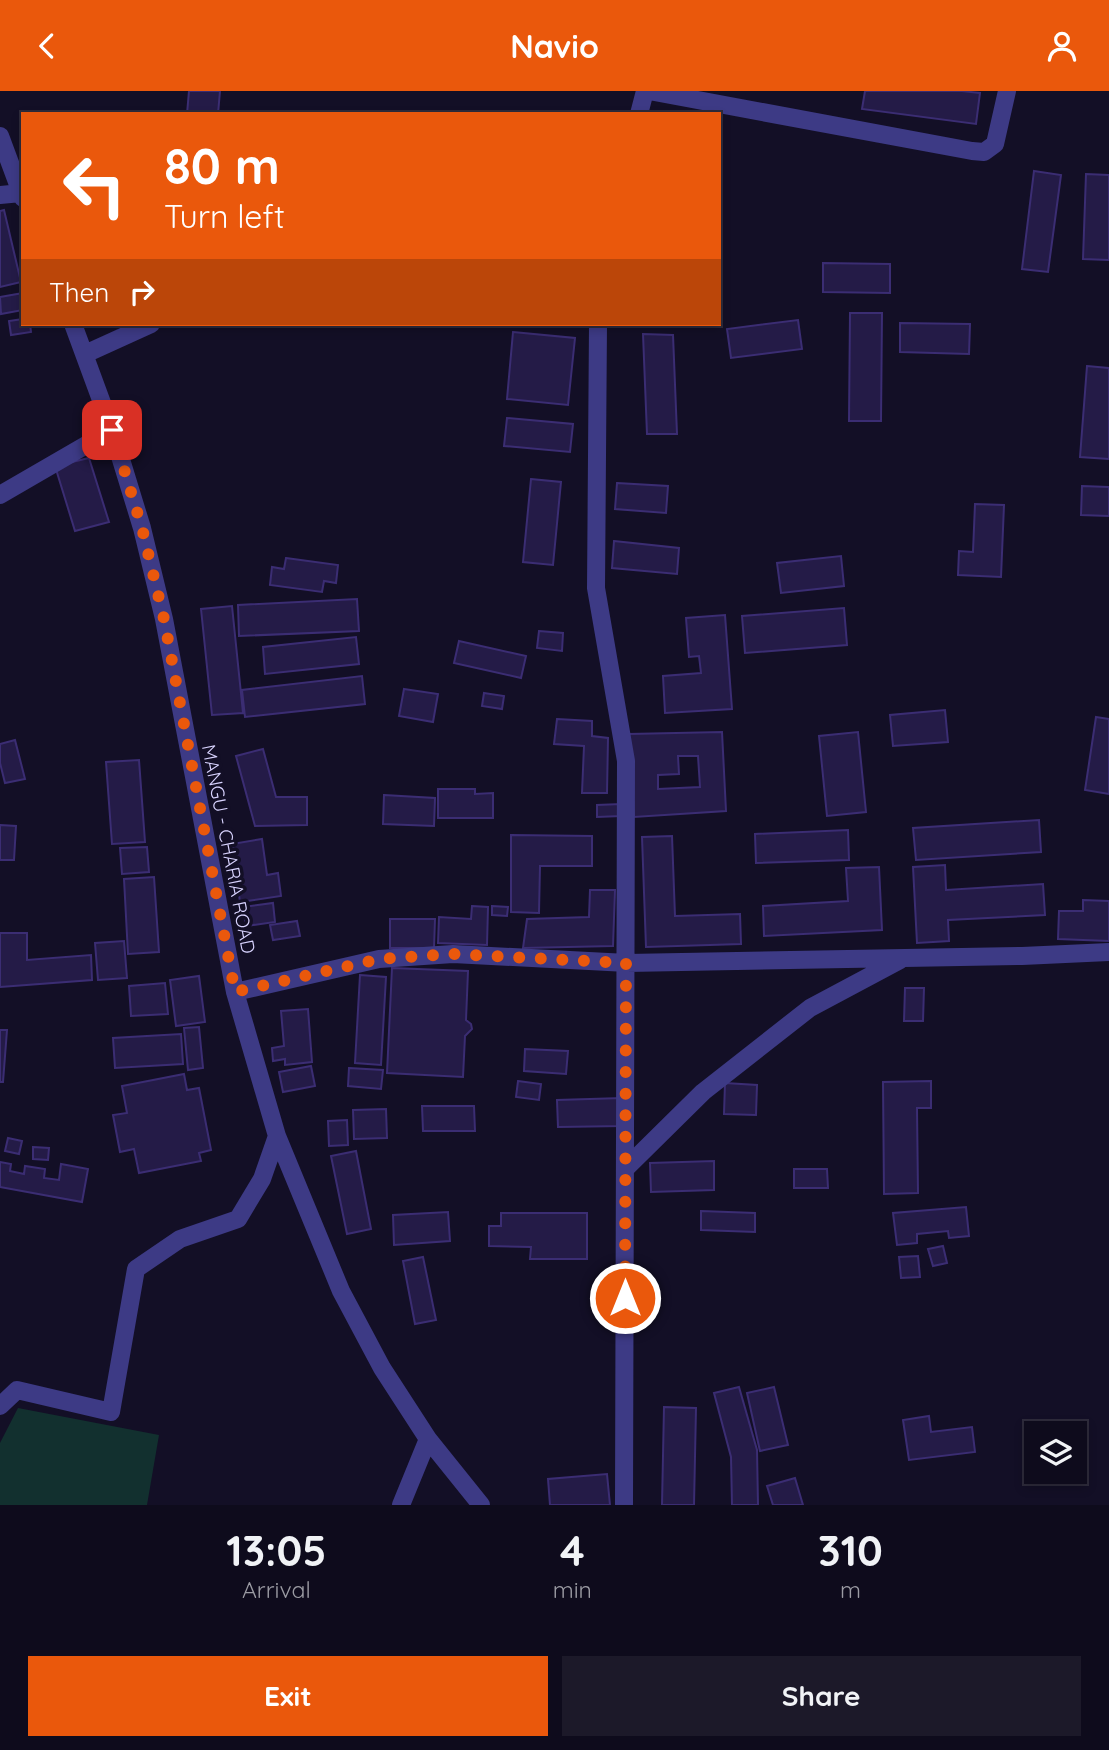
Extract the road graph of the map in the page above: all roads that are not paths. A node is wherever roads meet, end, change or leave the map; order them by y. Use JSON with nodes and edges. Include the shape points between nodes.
{"nodes":[{"id":1,"x":647,"y":91,"type":"edge"},
{"id":2,"x":1007,"y":91,"type":"edge"},
{"id":3,"x":640,"y":112,"type":"edge"},
{"id":4,"x":0,"y":136,"type":"edge"},
{"id":5,"x":21,"y":193,"type":"edge"},
{"id":6,"x":0,"y":195,"type":"edge"},
{"id":7,"x":21,"y":196,"type":"edge"},
{"id":8,"x":74,"y":326,"type":"edge"},
{"id":9,"x":147,"y":326,"type":"edge"},
{"id":10,"x":597,"y":326,"type":"edge"},
{"id":11,"x":85,"y":354,"type":"junction"},
{"id":12,"x":112,"y":430,"type":"junction"},
{"id":13,"x":0,"y":495,"type":"edge"},
{"id":14,"x":1109,"y":952,"type":"edge"},
{"id":15,"x":902,"y":959,"type":"junction"},
{"id":16,"x":626,"y":963,"type":"junction"},
{"id":17,"x":235,"y":992,"type":"junction"},
{"id":18,"x":277,"y":1136,"type":"junction"},
{"id":19,"x":626,"y":1168,"type":"junction"},
{"id":20,"x":0,"y":1406,"type":"edge"},
{"id":21,"x":428,"y":1439,"type":"junction"},
{"id":22,"x":401,"y":1505,"type":"edge"},
{"id":23,"x":481,"y":1505,"type":"edge"},
{"id":24,"x":624,"y":1505,"type":"edge"}],
"edges":[{"from":1,"to":2,"type":"street","via":[[985,152],[995,144]]},
{"from":1,"to":3,"type":"street"},
{"from":4,"to":5,"type":"street"},
{"from":6,"to":7,"type":"street"},
{"from":8,"to":11,"type":"street","name":"MANGU - CHARIA ROAD"},
{"from":9,"to":11,"type":"street"},
{"from":10,"to":16,"type":"street","via":[[596,588],[626,761]]},
{"from":11,"to":12,"type":"street","name":"MANGU - CHARIA ROAD"},
{"from":12,"to":13,"type":"street"},
{"from":12,"to":17,"type":"street","name":"MANGU - CHARIA ROAD","via":[[164,619]]},
{"from":14,"to":15,"type":"street"},
{"from":15,"to":16,"type":"street"},
{"from":15,"to":19,"type":"street","via":[[810,1008],[703,1092]]},
{"from":16,"to":17,"type":"street","via":[[453,954],[379,959]]},
{"from":16,"to":19,"type":"street"},
{"from":17,"to":18,"type":"street","name":"MANGU - CHARIA ROAD"},
{"from":18,"to":20,"type":"street","via":[[262,1179],[238,1219],[180,1239],[136,1269],[111,1412],[18,1390]]},
{"from":18,"to":21,"type":"street","name":"MANGU - CHARIA ROAD","via":[[341,1291],[382,1368]]},
{"from":19,"to":24,"type":"street"},
{"from":21,"to":22,"type":"street"},
{"from":21,"to":23,"type":"street","name":"MANGU - CHARIA ROAD"}]}
